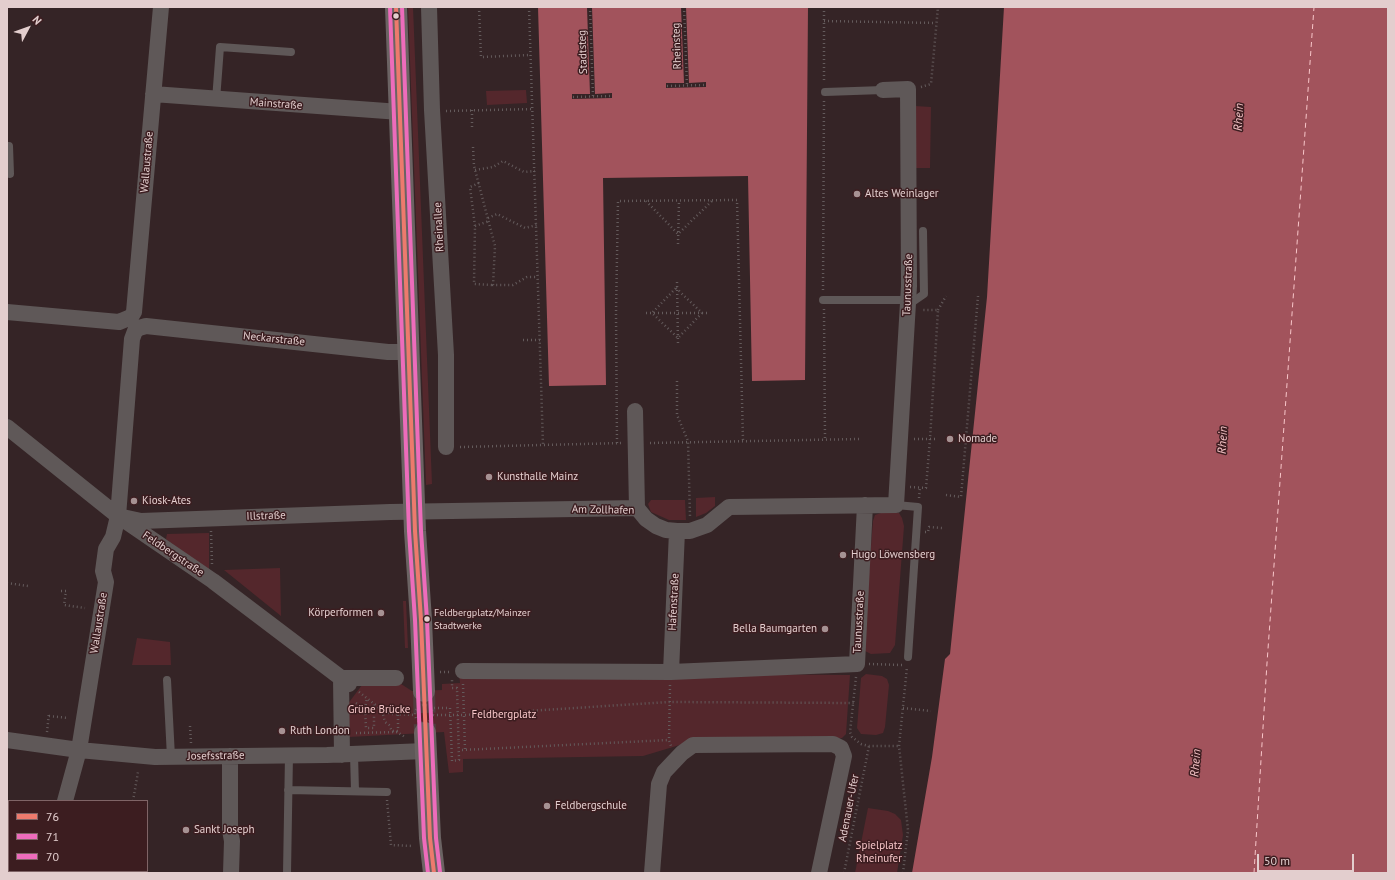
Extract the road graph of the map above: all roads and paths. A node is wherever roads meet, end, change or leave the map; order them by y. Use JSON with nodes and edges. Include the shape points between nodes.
{"nodes":[{"id":1,"x":161,"y":7,"type":"edge"},
{"id":2,"x":396,"y":7,"type":"edge"},
{"id":3,"x":429,"y":7,"type":"edge"},
{"id":4,"x":479,"y":7,"type":"edge"},
{"id":5,"x":529,"y":7,"type":"edge"},
{"id":6,"x":590,"y":7,"type":"edge"},
{"id":7,"x":684,"y":7,"type":"edge"},
{"id":8,"x":824,"y":7,"type":"edge"},
{"id":9,"x":938,"y":7,"type":"edge"},
{"id":10,"x":824,"y":21,"type":"junction"},
{"id":11,"x":936,"y":23,"type":"junction"},
{"id":12,"x":291,"y":52,"type":"dead end"},
{"id":13,"x":531,"y":55,"type":"junction"},
{"id":14,"x":705,"y":84,"type":"dead end"},
{"id":15,"x":687,"y":85,"type":"junction"},
{"id":16,"x":667,"y":86,"type":"dead end"},
{"id":17,"x":908,"y":89,"type":"junction"},
{"id":18,"x":884,"y":90,"type":"joint"},
{"id":19,"x":824,"y":92,"type":"junction"},
{"id":20,"x":153,"y":94,"type":"junction"},
{"id":21,"x":593,"y":96,"type":"junction"},
{"id":22,"x":611,"y":96,"type":"dead end"},
{"id":23,"x":573,"y":97,"type":"dead end"},
{"id":24,"x":216,"y":100,"type":"junction"},
{"id":25,"x":534,"y":109,"type":"junction"},
{"id":26,"x":432,"y":110,"type":"junction"},
{"id":27,"x":472,"y":110,"type":"junction"},
{"id":28,"x":400,"y":112,"type":"junction"},
{"id":29,"x":472,"y":127,"type":"dead end"},
{"id":30,"x":7,"y":146,"type":"edge"},
{"id":31,"x":473,"y":147,"type":"dead end"},
{"id":32,"x":475,"y":170,"type":"junction"},
{"id":33,"x":535,"y":171,"type":"junction"},
{"id":34,"x":10,"y":174,"type":"dead end"},
{"id":35,"x":479,"y":183,"type":"junction"},
{"id":36,"x":713,"y":200,"type":"junction"},
{"id":37,"x":646,"y":201,"type":"junction"},
{"id":38,"x":679,"y":201,"type":"junction"},
{"id":39,"x":488,"y":218,"type":"junction"},
{"id":40,"x":489,"y":221,"type":"junction"},
{"id":41,"x":475,"y":226,"type":"junction"},
{"id":42,"x":537,"y":226,"type":"junction"},
{"id":43,"x":923,"y":232,"type":"dead end"},
{"id":44,"x":678,"y":234,"type":"junction"},
{"id":45,"x":678,"y":244,"type":"dead end"},
{"id":46,"x":538,"y":277,"type":"junction"},
{"id":47,"x":677,"y":282,"type":"dead end"},
{"id":48,"x":493,"y":285,"type":"junction"},
{"id":49,"x":676,"y":288,"type":"junction"},
{"id":50,"x":946,"y":296,"type":"dead end"},
{"id":51,"x":978,"y":296,"type":"dead end"},
{"id":52,"x":823,"y":300,"type":"junction"},
{"id":53,"x":908,"y":305,"type":"junction"},
{"id":54,"x":938,"y":310,"type":"junction"},
{"id":55,"x":7,"y":312,"type":"edge"},
{"id":56,"x":646,"y":313,"type":"dead end"},
{"id":57,"x":652,"y":313,"type":"junction"},
{"id":58,"x":677,"y":313,"type":"junction"},
{"id":59,"x":702,"y":313,"type":"junction"},
{"id":60,"x":708,"y":313,"type":"dead end"},
{"id":61,"x":736,"y":313,"type":"dead end"},
{"id":62,"x":740,"y":313,"type":"junction"},
{"id":63,"x":135,"y":322,"type":"junction"},
{"id":64,"x":678,"y":338,"type":"junction"},
{"id":65,"x":524,"y":340,"type":"dead end"},
{"id":66,"x":540,"y":340,"type":"junction"},
{"id":67,"x":678,"y":344,"type":"dead end"},
{"id":68,"x":409,"y":352,"type":"junction"},
{"id":69,"x":677,"y":381,"type":"dead end"},
{"id":70,"x":636,"y":411,"type":"dead end"},
{"id":71,"x":7,"y":427,"type":"edge"},
{"id":72,"x":825,"y":439,"type":"dead end"},
{"id":73,"x":900,"y":439,"type":"junction"},
{"id":74,"x":930,"y":439,"type":"junction"},
{"id":75,"x":936,"y":439,"type":"dead end"},
{"id":76,"x":743,"y":440,"type":"dead end"},
{"id":77,"x":960,"y":440,"type":"dead end"},
{"id":78,"x":967,"y":440,"type":"junction"},
{"id":79,"x":617,"y":443,"type":"dead end"},
{"id":80,"x":543,"y":445,"type":"dead end"},
{"id":81,"x":446,"y":447,"type":"dead end"},
{"id":82,"x":897,"y":486,"type":"junction"},
{"id":83,"x":946,"y":495,"type":"dead end"},
{"id":84,"x":865,"y":505,"type":"junction"},
{"id":85,"x":896,"y":505,"type":"junction"},
{"id":86,"x":637,"y":508,"type":"junction"},
{"id":87,"x":415,"y":512,"type":"junction"},
{"id":88,"x":118,"y":516,"type":"junction"},
{"id":89,"x":211,"y":518,"type":"junction"},
{"id":90,"x":942,"y":528,"type":"dead end"},
{"id":91,"x":684,"y":531,"type":"junction"},
{"id":92,"x":928,"y":532,"type":"dead end"},
{"id":93,"x":213,"y":581,"type":"junction"},
{"id":94,"x":7,"y":583,"type":"edge"},
{"id":95,"x":28,"y":586,"type":"dead end"},
{"id":96,"x":62,"y":591,"type":"dead end"},
{"id":97,"x":85,"y":608,"type":"dead end"},
{"id":98,"x":908,"y":657,"type":"dead end"},
{"id":99,"x":857,"y":664,"type":"junction"},
{"id":100,"x":457,"y":672,"type":"junction"},
{"id":101,"x":671,"y":672,"type":"junction"},
{"id":102,"x":396,"y":678,"type":"dead end"},
{"id":103,"x":167,"y":680,"type":"dead end"},
{"id":104,"x":345,"y":681,"type":"junction"},
{"id":105,"x":367,"y":698,"type":"junction"},
{"id":106,"x":427,"y":700,"type":"junction"},
{"id":107,"x":670,"y":702,"type":"junction"},
{"id":108,"x":854,"y":703,"type":"junction"},
{"id":109,"x":374,"y":704,"type":"junction"},
{"id":110,"x":354,"y":707,"type":"dead end"},
{"id":111,"x":903,"y":708,"type":"junction"},
{"id":112,"x":365,"y":709,"type":"junction"},
{"id":113,"x":382,"y":710,"type":"junction"},
{"id":114,"x":931,"y":711,"type":"dead end"},
{"id":115,"x":397,"y":714,"type":"junction"},
{"id":116,"x":450,"y":715,"type":"junction"},
{"id":117,"x":459,"y":715,"type":"junction"},
{"id":118,"x":464,"y":715,"type":"junction"},
{"id":119,"x":68,"y":718,"type":"dead end"},
{"id":120,"x":190,"y":726,"type":"dead end"},
{"id":121,"x":356,"y":727,"type":"dead end"},
{"id":122,"x":421,"y":730,"type":"junction"},
{"id":123,"x":47,"y":733,"type":"dead end"},
{"id":124,"x":7,"y":740,"type":"edge"},
{"id":125,"x":669,"y":740,"type":"junction"},
{"id":126,"x":847,"y":742,"type":"junction"},
{"id":127,"x":191,"y":746,"type":"dead end"},
{"id":128,"x":869,"y":746,"type":"junction"},
{"id":129,"x":899,"y":746,"type":"junction"},
{"id":130,"x":79,"y":750,"type":"junction"},
{"id":131,"x":348,"y":754,"type":"junction"},
{"id":132,"x":288,"y":755,"type":"junction"},
{"id":133,"x":230,"y":756,"type":"junction"},
{"id":134,"x":171,"y":757,"type":"junction"},
{"id":135,"x":672,"y":762,"type":"junction"},
{"id":136,"x":138,"y":772,"type":"dead end"},
{"id":137,"x":288,"y":790,"type":"junction"},
{"id":138,"x":355,"y":791,"type":"junction"},
{"id":139,"x":387,"y":792,"type":"joint"},
{"id":140,"x":65,"y":800,"type":"edge"},
{"id":141,"x":133,"y":800,"type":"edge"},
{"id":142,"x":413,"y":846,"type":"dead end"},
{"id":143,"x":231,"y":873,"type":"edge"},
{"id":144,"x":287,"y":873,"type":"edge"},
{"id":145,"x":434,"y":873,"type":"edge"},
{"id":146,"x":652,"y":873,"type":"edge"},
{"id":147,"x":820,"y":873,"type":"edge"},
{"id":148,"x":844,"y":873,"type":"edge"},
{"id":149,"x":902,"y":873,"type":"edge"}],
"edges":[{"from":1,"to":20,"type":"street","name":"Wallaustraße"},
{"from":2,"to":28,"type":"main road"},
{"from":3,"to":26,"type":"street","name":"Rheinallee"},
{"from":4,"to":13,"type":"path","via":[[481,57]]},
{"from":5,"to":13,"type":"path"},
{"from":6,"to":21,"type":"path","name":"Stadtsteg"},
{"from":7,"to":15,"type":"path","name":"Rheinsteg"},
{"from":8,"to":10,"type":"path"},
{"from":9,"to":11,"type":"path"},
{"from":10,"to":11,"type":"path"},
{"from":10,"to":19,"type":"path"},
{"from":11,"to":17,"type":"path","via":[[931,84]]},
{"from":12,"to":24,"type":"lane","via":[[220,47]]},
{"from":13,"to":25,"type":"path"},
{"from":14,"to":15,"type":"path","name":"Rheinsteg"},
{"from":15,"to":16,"type":"path","name":"Rheinsteg"},
{"from":17,"to":18,"type":"street"},
{"from":17,"to":53,"type":"street","name":"Taunusstraße"},
{"from":18,"to":19,"type":"lane"},
{"from":19,"to":52,"type":"path"},
{"from":20,"to":24,"type":"street","name":"Mainstraße"},
{"from":20,"to":63,"type":"street","name":"Wallaustraße"},
{"from":21,"to":22,"type":"path"},
{"from":21,"to":23,"type":"path"},
{"from":24,"to":28,"type":"street","name":"Mainstraße"},
{"from":25,"to":27,"type":"path"},
{"from":25,"to":33,"type":"path"},
{"from":26,"to":27,"type":"path"},
{"from":26,"to":81,"type":"street","name":"Rheinallee","via":[[446,355]]},
{"from":27,"to":29,"type":"path"},
{"from":28,"to":68,"type":"main road"},
{"from":30,"to":34,"type":"lane"},
{"from":31,"to":32,"type":"path"},
{"from":32,"to":33,"type":"path","via":[[493,167],[503,161],[524,172]]},
{"from":32,"to":35,"type":"path"},
{"from":33,"to":42,"type":"path"},
{"from":35,"to":39,"type":"path"},
{"from":35,"to":41,"type":"path","via":[[470,186]]},
{"from":36,"to":38,"type":"path"},
{"from":36,"to":44,"type":"path"},
{"from":36,"to":62,"type":"path","via":[[737,200]]},
{"from":37,"to":38,"type":"path"},
{"from":37,"to":44,"type":"path"},
{"from":37,"to":79,"type":"path","via":[[618,201]]},
{"from":38,"to":44,"type":"path"},
{"from":39,"to":40,"type":"path"},
{"from":39,"to":42,"type":"path","via":[[497,214],[525,228]]},
{"from":40,"to":41,"type":"path"},
{"from":40,"to":48,"type":"path","via":[[495,246]]},
{"from":41,"to":48,"type":"path","via":[[474,284]]},
{"from":42,"to":46,"type":"path"},
{"from":43,"to":53,"type":"lane","via":[[924,294]]},
{"from":44,"to":45,"type":"path"},
{"from":46,"to":48,"type":"path","via":[[527,277],[513,285]]},
{"from":46,"to":66,"type":"path"},
{"from":47,"to":49,"type":"path"},
{"from":49,"to":57,"type":"path"},
{"from":49,"to":58,"type":"path"},
{"from":49,"to":59,"type":"path"},
{"from":50,"to":54,"type":"path"},
{"from":51,"to":78,"type":"path"},
{"from":52,"to":53,"type":"lane"},
{"from":52,"to":72,"type":"path"},
{"from":53,"to":54,"type":"path"},
{"from":53,"to":73,"type":"street","name":"Taunusstraße"},
{"from":54,"to":74,"type":"path"},
{"from":55,"to":63,"type":"street","name":"Neckarstraße"},
{"from":56,"to":57,"type":"path"},
{"from":57,"to":58,"type":"path"},
{"from":57,"to":64,"type":"path"},
{"from":58,"to":59,"type":"path"},
{"from":58,"to":64,"type":"path"},
{"from":59,"to":60,"type":"path"},
{"from":59,"to":64,"type":"path"},
{"from":61,"to":62,"type":"path"},
{"from":62,"to":76,"type":"path"},
{"from":63,"to":68,"type":"street","name":"Neckarstraße","via":[[146,326],[388,352]]},
{"from":63,"to":88,"type":"street","name":"Wallaustraße"},
{"from":64,"to":67,"type":"path"},
{"from":65,"to":66,"type":"path"},
{"from":66,"to":80,"type":"path"},
{"from":68,"to":87,"type":"main road"},
{"from":69,"to":91,"type":"path","via":[[677,415],[688,441]]},
{"from":70,"to":86,"type":"street"},
{"from":71,"to":88,"type":"street","name":"Feldbergstraße"},
{"from":73,"to":74,"type":"path"},
{"from":73,"to":82,"type":"street","name":"Taunusstraße"},
{"from":74,"to":75,"type":"path"},
{"from":74,"to":82,"type":"path","via":[[926,488]]},
{"from":77,"to":78,"type":"path"},
{"from":78,"to":83,"type":"path","via":[[961,497]]},
{"from":82,"to":85,"type":"street","name":"Taunusstraße"},
{"from":84,"to":85,"type":"street"},
{"from":84,"to":91,"type":"street","via":[[729,507],[707,525]]},
{"from":84,"to":99,"type":"street","name":"Taunusstraße"},
{"from":85,"to":98,"type":"lane","via":[[918,507]]},
{"from":86,"to":87,"type":"street","name":"Am Zollhafen"},
{"from":86,"to":91,"type":"street","name":"Am Zollhafen","via":[[656,526],[666,530]]},
{"from":87,"to":89,"type":"street","name":"Illstraße"},
{"from":87,"to":106,"type":"main road"},
{"from":88,"to":89,"type":"street","name":"Illstraße","via":[[141,521]]},
{"from":88,"to":93,"type":"street","name":"Feldbergstraße"},
{"from":88,"to":130,"type":"street","name":"Wallaustraße","via":[[113,537],[106,549],[103,571],[106,582]]},
{"from":89,"to":93,"type":"path"},
{"from":90,"to":92,"type":"path","via":[[929,527]]},
{"from":91,"to":101,"type":"street","name":"Hafenstraße"},
{"from":93,"to":104,"type":"street","name":"Feldbergstraße"},
{"from":94,"to":95,"type":"path"},
{"from":96,"to":97,"type":"path","via":[[66,591],[64,605]]},
{"from":99,"to":101,"type":"street"},
{"from":99,"to":108,"type":"path","name":"Taunusstraße"},
{"from":99,"to":111,"type":"path","via":[[907,665]]},
{"from":100,"to":101,"type":"street"},
{"from":100,"to":117,"type":"path","via":[[452,688],[457,688]]},
{"from":100,"to":118,"type":"path"},
{"from":101,"to":107,"type":"path"},
{"from":102,"to":104,"type":"street"},
{"from":103,"to":134,"type":"lane"},
{"from":104,"to":105,"type":"path"},
{"from":104,"to":131,"type":"street"},
{"from":105,"to":109,"type":"path"},
{"from":105,"to":112,"type":"path"},
{"from":106,"to":116,"type":"path","via":[[450,708]]},
{"from":106,"to":122,"type":"path"},
{"from":106,"to":122,"type":"path","via":[[427,706],[417,709]]},
{"from":107,"to":108,"type":"path"},
{"from":107,"to":118,"type":"path"},
{"from":107,"to":125,"type":"path"},
{"from":108,"to":126,"type":"path","name":"Taunusstraße"},
{"from":109,"to":112,"type":"path","via":[[374,728],[366,728]]},
{"from":109,"to":113,"type":"path"},
{"from":110,"to":112,"type":"path","via":[[354,702]]},
{"from":111,"to":114,"type":"path"},
{"from":111,"to":129,"type":"path"},
{"from":113,"to":115,"type":"path"},
{"from":113,"to":115,"type":"path","via":[[385,722],[392,731],[398,731]]},
{"from":115,"to":122,"type":"path"},
{"from":116,"to":117,"type":"path"},
{"from":116,"to":117,"type":"path","via":[[452,761],[459,760]]},
{"from":116,"to":122,"type":"path"},
{"from":117,"to":118,"type":"path"},
{"from":118,"to":125,"type":"path","via":[[463,750]]},
{"from":119,"to":123,"type":"path","via":[[49,715]]},
{"from":120,"to":127,"type":"path"},
{"from":121,"to":122,"type":"path","via":[[357,734]]},
{"from":122,"to":131,"type":"street","name":"Josefsstraße"},
{"from":122,"to":145,"type":"main road"},
{"from":124,"to":130,"type":"street","name":"Josefsstraße"},
{"from":125,"to":135,"type":"path"},
{"from":126,"to":128,"type":"path"},
{"from":126,"to":135,"type":"street","via":[[693,745]]},
{"from":126,"to":147,"type":"street"},
{"from":128,"to":129,"type":"path"},
{"from":128,"to":148,"type":"path","name":"Adenauer-Ufer"},
{"from":129,"to":149,"type":"path","via":[[908,830]]},
{"from":130,"to":134,"type":"street","name":"Josefsstraße"},
{"from":130,"to":140,"type":"street","name":"Wallaustraße"},
{"from":131,"to":132,"type":"street","name":"Josefsstraße"},
{"from":131,"to":138,"type":"lane"},
{"from":132,"to":133,"type":"street","name":"Josefsstraße"},
{"from":132,"to":137,"type":"lane"},
{"from":133,"to":134,"type":"street","name":"Josefsstraße"},
{"from":133,"to":143,"type":"street"},
{"from":135,"to":146,"type":"street","via":[[659,784]]},
{"from":136,"to":141,"type":"path"},
{"from":137,"to":138,"type":"lane"},
{"from":137,"to":144,"type":"lane"},
{"from":138,"to":139,"type":"lane"},
{"from":139,"to":142,"type":"path","via":[[391,845]]}]}
